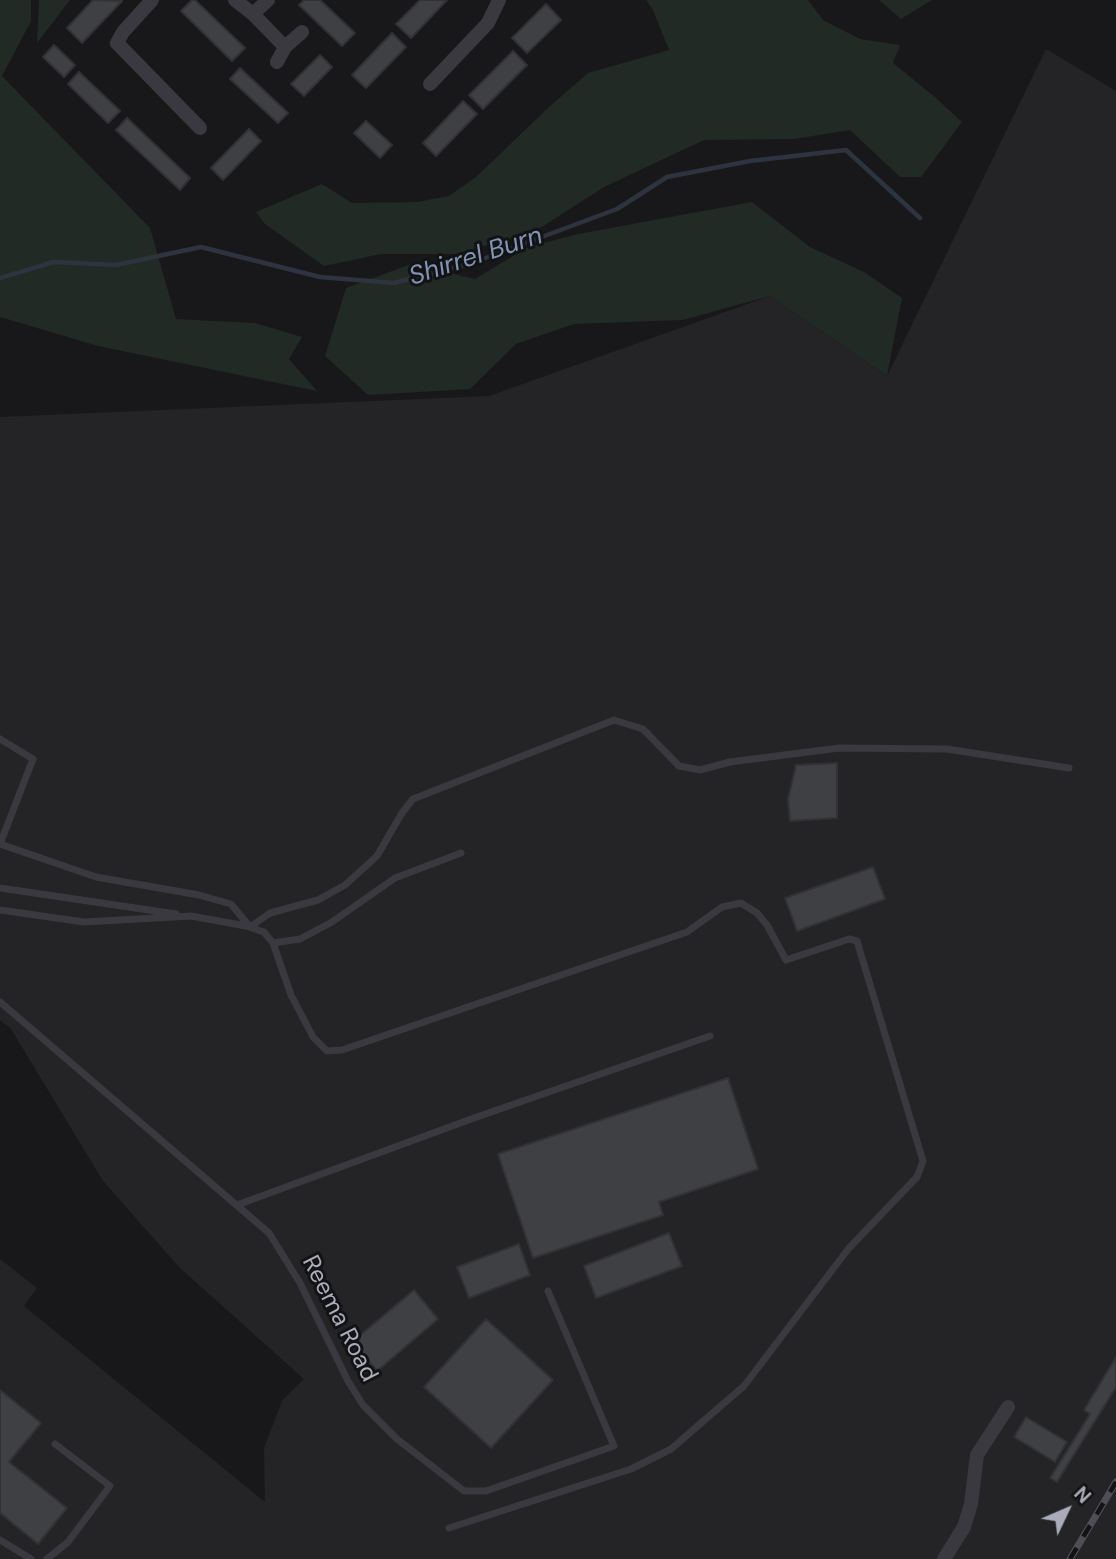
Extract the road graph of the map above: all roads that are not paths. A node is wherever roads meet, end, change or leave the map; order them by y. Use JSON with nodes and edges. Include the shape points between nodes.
{"nodes":[{"id":1,"x":152,"y":0,"type":"edge"},
{"id":2,"x":235,"y":0,"type":"edge"},
{"id":3,"x":268,"y":0,"type":"edge"},
{"id":4,"x":499,"y":0,"type":"edge"},
{"id":5,"x":253,"y":14,"type":"junction"},
{"id":6,"x":302,"y":32,"type":"dead end"},
{"id":7,"x":285,"y":47,"type":"junction"},
{"id":8,"x":277,"y":62,"type":"dead end"},
{"id":9,"x":430,"y":84,"type":"dead end"},
{"id":10,"x":200,"y":128,"type":"dead end"},
{"id":11,"x":0,"y":739,"type":"edge"},
{"id":12,"x":1069,"y":768,"type":"dead end"},
{"id":13,"x":0,"y":844,"type":"edge"},
{"id":14,"x":461,"y":853,"type":"dead end"},
{"id":15,"x":0,"y":888,"type":"edge"},
{"id":16,"x":0,"y":910,"type":"edge"},
{"id":17,"x":191,"y":916,"type":"junction"},
{"id":18,"x":250,"y":927,"type":"junction"},
{"id":19,"x":273,"y":943,"type":"junction"},
{"id":20,"x":0,"y":1002,"type":"edge"},
{"id":21,"x":710,"y":1036,"type":"dead end"},
{"id":22,"x":237,"y":1205,"type":"junction"},
{"id":23,"x":548,"y":1291,"type":"dead end"},
{"id":24,"x":1008,"y":1407,"type":"dead end"},
{"id":25,"x":55,"y":1444,"type":"dead end"},
{"id":26,"x":449,"y":1528,"type":"dead end"},
{"id":27,"x":0,"y":1540,"type":"edge"},
{"id":28,"x":31,"y":1559,"type":"edge"},
{"id":29,"x":47,"y":1559,"type":"edge"},
{"id":30,"x":944,"y":1559,"type":"edge"}],
"edges":[{"from":1,"to":10,"type":"street","via":[[117,43]]},
{"from":2,"to":5,"type":"street"},
{"from":3,"to":5,"type":"street"},
{"from":4,"to":9,"type":"street","via":[[488,23]]},
{"from":5,"to":7,"type":"street"},
{"from":6,"to":7,"type":"street"},
{"from":7,"to":8,"type":"street"},
{"from":11,"to":13,"type":"lane","via":[[33,759]]},
{"from":12,"to":18,"type":"lane","via":[[947,749],[839,748],[700,770],[679,766],[643,729],[614,720],[413,799],[377,856],[345,885],[318,900],[270,913]]},
{"from":13,"to":18,"type":"lane","via":[[96,877],[231,904]]},
{"from":14,"to":19,"type":"lane","via":[[395,878],[300,939]]},
{"from":15,"to":17,"type":"lane"},
{"from":16,"to":17,"type":"lane","via":[[84,922]]},
{"from":17,"to":18,"type":"lane"},
{"from":18,"to":19,"type":"lane","via":[[264,932]]},
{"from":19,"to":26,"type":"lane","via":[[313,1037],[327,1051],[342,1050],[687,932],[722,907],[741,903],[767,925],[786,960],[849,939],[857,941],[892,1057],[923,1161],[916,1177],[849,1248],[744,1386],[671,1449],[631,1469]]},
{"from":20,"to":22,"type":"lane","name":"Reema Road"},
{"from":21,"to":22,"type":"lane"},
{"from":22,"to":23,"type":"lane","name":"Reema Road","via":[[269,1233],[284,1255],[363,1405],[397,1439],[464,1491],[486,1491],[614,1446]]},
{"from":24,"to":30,"type":"street","via":[[977,1455],[964,1527]]},
{"from":25,"to":29,"type":"lane","via":[[110,1486],[68,1542]]},
{"from":27,"to":28,"type":"lane"}]}
